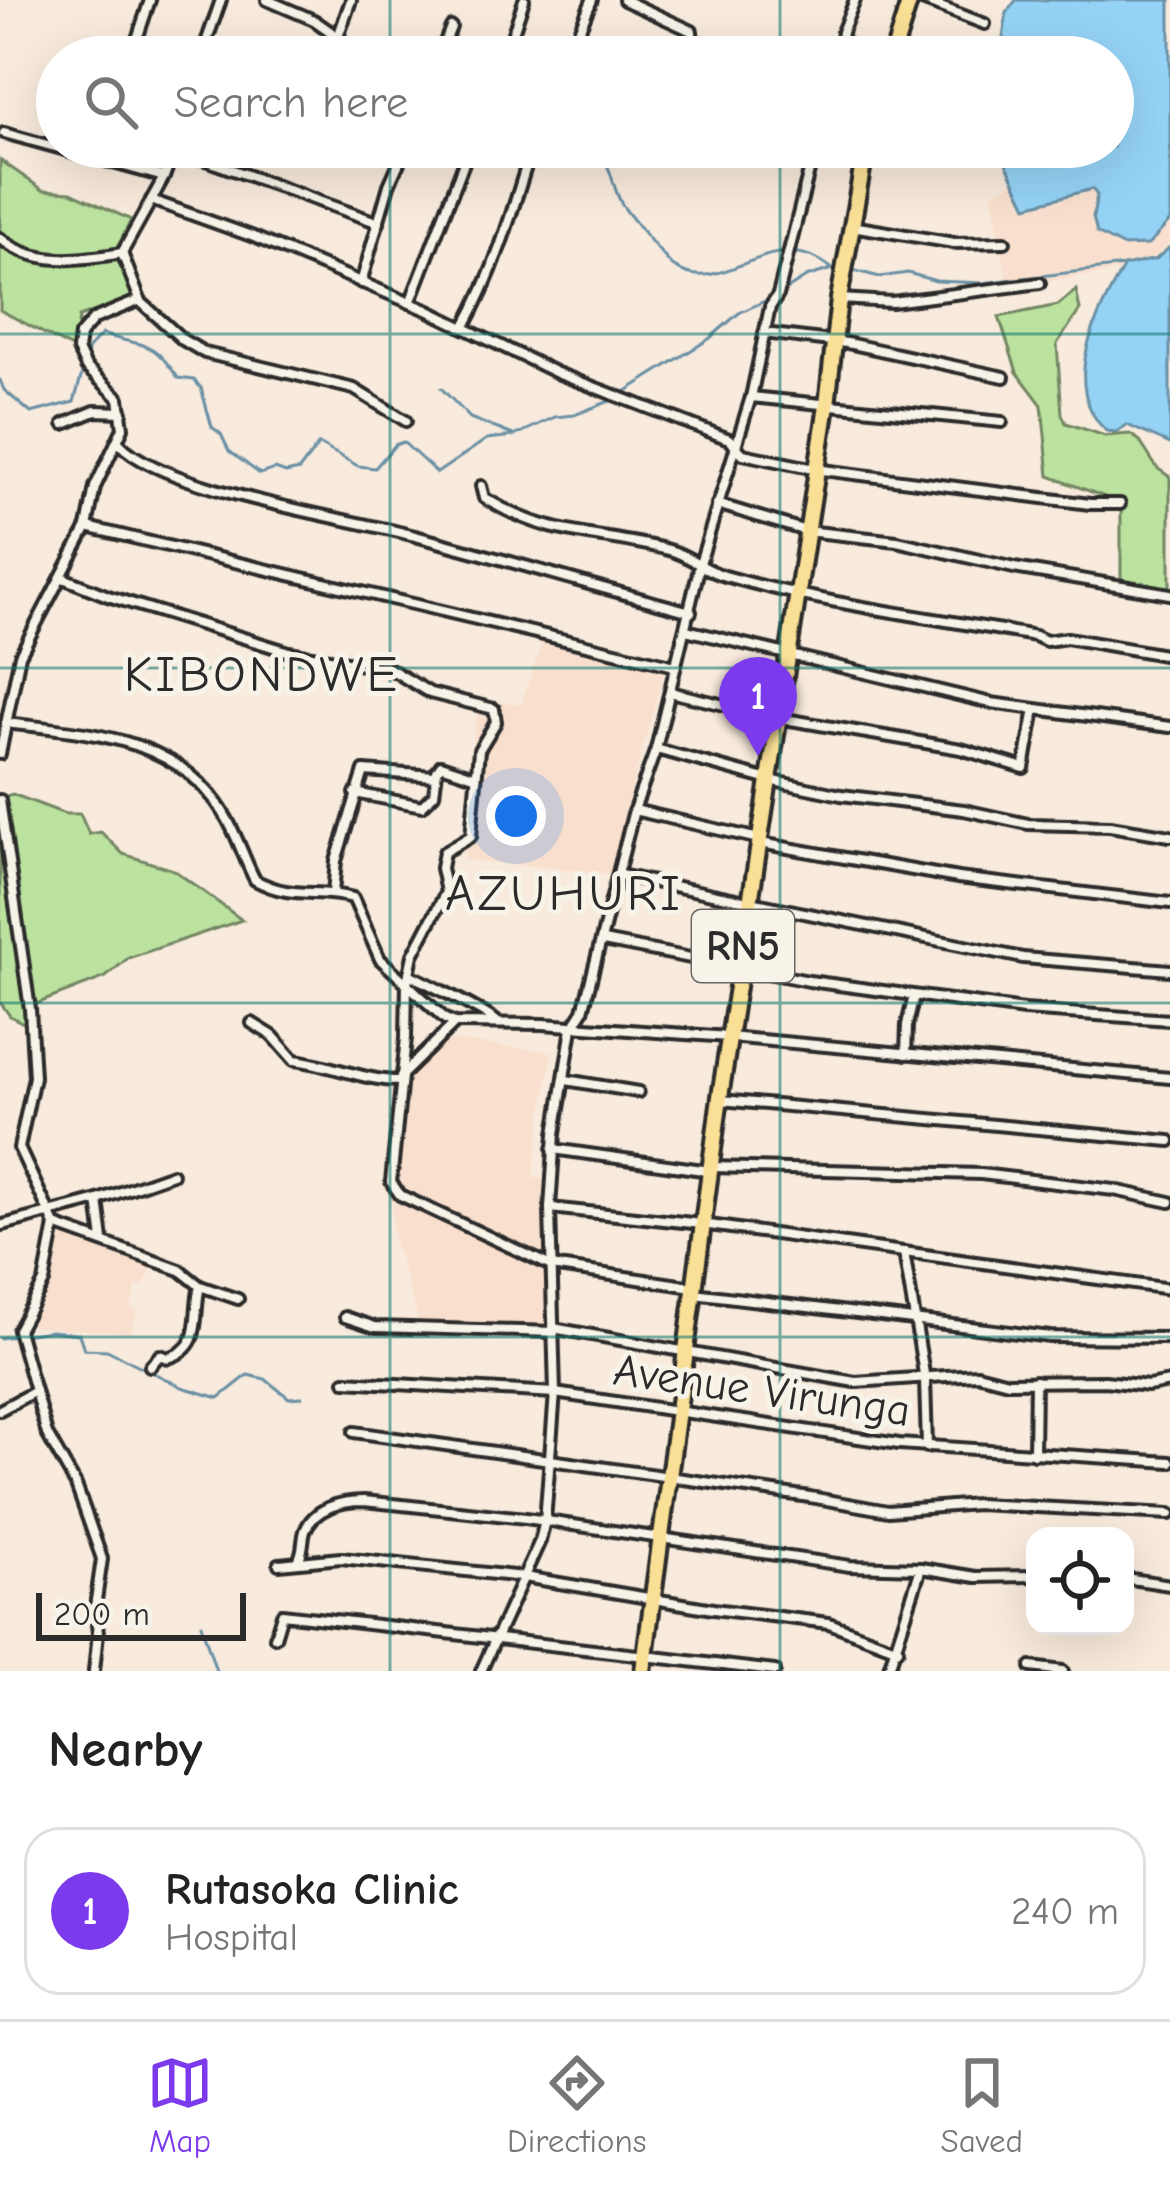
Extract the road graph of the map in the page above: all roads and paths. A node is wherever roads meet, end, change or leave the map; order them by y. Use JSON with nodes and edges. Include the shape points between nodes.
{"nodes":[{"id":1,"x":150,"y":0,"type":"edge"},
{"id":2,"x":221,"y":0,"type":"edge"},
{"id":3,"x":267,"y":0,"type":"edge"},
{"id":4,"x":351,"y":0,"type":"edge"},
{"id":5,"x":524,"y":0,"type":"edge"},
{"id":6,"x":592,"y":0,"type":"edge"},
{"id":7,"x":624,"y":0,"type":"edge"},
{"id":8,"x":855,"y":0,"type":"edge"},
{"id":9,"x":910,"y":0,"type":"edge"},
{"id":10,"x":922,"y":0,"type":"edge"},
{"id":11,"x":985,"y":24,"type":"dead end"},
{"id":12,"x":451,"y":27,"type":"dead end"},
{"id":13,"x":138,"y":36,"type":"edge"},
{"id":14,"x":208,"y":36,"type":"edge"},
{"id":15,"x":337,"y":36,"type":"edge"},
{"id":16,"x":338,"y":36,"type":"edge"},
{"id":17,"x":447,"y":36,"type":"edge"},
{"id":18,"x":512,"y":36,"type":"edge"},
{"id":19,"x":577,"y":36,"type":"edge"},
{"id":20,"x":692,"y":36,"type":"edge"},
{"id":21,"x":841,"y":36,"type":"edge"},
{"id":22,"x":899,"y":36,"type":"edge"},
{"id":23,"x":4,"y":133,"type":"dead end"},
{"id":24,"x":36,"y":142,"type":"edge"},
{"id":25,"x":131,"y":168,"type":"edge"},
{"id":26,"x":167,"y":168,"type":"edge"},
{"id":27,"x":229,"y":168,"type":"edge"},
{"id":28,"x":397,"y":168,"type":"edge"},
{"id":29,"x":462,"y":168,"type":"edge"},
{"id":30,"x":525,"y":168,"type":"edge"},
{"id":31,"x":811,"y":168,"type":"edge"},
{"id":32,"x":861,"y":168,"type":"edge"},
{"id":33,"x":164,"y":177,"type":"junction"},
{"id":34,"x":151,"y":200,"type":"junction"},
{"id":35,"x":379,"y":223,"type":"junction"},
{"id":36,"x":851,"y":225,"type":"junction"},
{"id":37,"x":0,"y":238,"type":"edge"},
{"id":38,"x":1004,"y":242,"type":"dead end"},
{"id":39,"x":122,"y":253,"type":"junction"},
{"id":40,"x":361,"y":283,"type":"junction"},
{"id":41,"x":1040,"y":283,"type":"dead end"},
{"id":42,"x":839,"y":299,"type":"junction"},
{"id":43,"x":140,"y":300,"type":"junction"},
{"id":44,"x":410,"y":303,"type":"junction"},
{"id":45,"x":464,"y":328,"type":"junction"},
{"id":46,"x":764,"y":333,"type":"junction"},
{"id":47,"x":834,"y":342,"type":"junction"},
{"id":48,"x":1004,"y":377,"type":"dead end"},
{"id":49,"x":751,"y":397,"type":"junction"},
{"id":50,"x":827,"y":405,"type":"junction"},
{"id":51,"x":122,"y":412,"type":"junction"},
{"id":52,"x":406,"y":421,"type":"dead end"},
{"id":53,"x":1002,"y":422,"type":"dead end"},
{"id":54,"x":64,"y":424,"type":"dead end"},
{"id":55,"x":119,"y":443,"type":"junction"},
{"id":56,"x":735,"y":446,"type":"junction"},
{"id":57,"x":815,"y":469,"type":"junction"},
{"id":58,"x":481,"y":487,"type":"dead end"},
{"id":59,"x":717,"y":504,"type":"junction"},
{"id":60,"x":1120,"y":504,"type":"dead end"},
{"id":61,"x":87,"y":527,"type":"junction"},
{"id":62,"x":806,"y":531,"type":"junction"},
{"id":63,"x":701,"y":569,"type":"junction"},
{"id":64,"x":63,"y":578,"type":"junction"},
{"id":65,"x":797,"y":594,"type":"junction"},
{"id":66,"x":1170,"y":594,"type":"edge"},
{"id":67,"x":691,"y":612,"type":"junction"},
{"id":68,"x":686,"y":630,"type":"junction"},
{"id":69,"x":1170,"y":656,"type":"edge"},
{"id":70,"x":788,"y":657,"type":"junction"},
{"id":71,"x":675,"y":666,"type":"junction"},
{"id":72,"x":670,"y":692,"type":"junction"},
{"id":73,"x":4,"y":707,"type":"edge"},
{"id":74,"x":1035,"y":709,"type":"junction"},
{"id":75,"x":779,"y":718,"type":"junction"},
{"id":76,"x":6,"y":723,"type":"junction"},
{"id":77,"x":1170,"y":727,"type":"edge"},
{"id":78,"x":656,"y":749,"type":"junction"},
{"id":79,"x":0,"y":754,"type":"edge"},
{"id":80,"x":435,"y":776,"type":"junction"},
{"id":81,"x":474,"y":776,"type":"junction"},
{"id":82,"x":769,"y":781,"type":"junction"},
{"id":83,"x":355,"y":793,"type":"junction"},
{"id":84,"x":0,"y":800,"type":"edge"},
{"id":85,"x":634,"y":810,"type":"junction"},
{"id":86,"x":1170,"y":836,"type":"edge"},
{"id":87,"x":759,"y":841,"type":"junction"},
{"id":88,"x":620,"y":875,"type":"junction"},
{"id":89,"x":333,"y":893,"type":"junction"},
{"id":90,"x":749,"y":903,"type":"junction"},
{"id":91,"x":1170,"y":903,"type":"edge"},
{"id":92,"x":603,"y":941,"type":"junction"},
{"id":93,"x":739,"y":970,"type":"junction"},
{"id":94,"x":1170,"y":970,"type":"edge"},
{"id":95,"x":408,"y":979,"type":"junction"},
{"id":96,"x":914,"y":996,"type":"junction"},
{"id":97,"x":1170,"y":1020,"type":"edge"},
{"id":98,"x":252,"y":1023,"type":"dead end"},
{"id":99,"x":454,"y":1023,"type":"junction"},
{"id":100,"x":498,"y":1023,"type":"junction"},
{"id":101,"x":572,"y":1028,"type":"junction"},
{"id":102,"x":729,"y":1037,"type":"junction"},
{"id":103,"x":906,"y":1054,"type":"junction"},
{"id":104,"x":401,"y":1078,"type":"junction"},
{"id":105,"x":1170,"y":1078,"type":"edge"},
{"id":106,"x":566,"y":1080,"type":"junction"},
{"id":107,"x":638,"y":1092,"type":"dead end"},
{"id":108,"x":720,"y":1100,"type":"junction"},
{"id":109,"x":1170,"y":1141,"type":"edge"},
{"id":110,"x":554,"y":1149,"type":"junction"},
{"id":111,"x":710,"y":1169,"type":"junction"},
{"id":112,"x":172,"y":1174,"type":"dead end"},
{"id":113,"x":98,"y":1200,"type":"junction"},
{"id":114,"x":1170,"y":1202,"type":"edge"},
{"id":115,"x":550,"y":1208,"type":"junction"},
{"id":116,"x":53,"y":1214,"type":"junction"},
{"id":117,"x":702,"y":1224,"type":"junction"},
{"id":118,"x":4,"y":1225,"type":"dead end"},
{"id":119,"x":55,"y":1225,"type":"junction"},
{"id":120,"x":103,"y":1241,"type":"junction"},
{"id":121,"x":904,"y":1251,"type":"junction"},
{"id":122,"x":550,"y":1266,"type":"junction"},
{"id":123,"x":200,"y":1286,"type":"junction"},
{"id":124,"x":693,"y":1289,"type":"junction"},
{"id":125,"x":1170,"y":1289,"type":"edge"},
{"id":126,"x":238,"y":1299,"type":"dead end"},
{"id":127,"x":345,"y":1317,"type":"dead end"},
{"id":128,"x":917,"y":1321,"type":"junction"},
{"id":129,"x":554,"y":1330,"type":"junction"},
{"id":130,"x":1170,"y":1338,"type":"edge"},
{"id":131,"x":684,"y":1353,"type":"junction"},
{"id":132,"x":150,"y":1366,"type":"dead end"},
{"id":133,"x":925,"y":1380,"type":"junction"},
{"id":134,"x":345,"y":1381,"type":"dead end"},
{"id":135,"x":1034,"y":1381,"type":"junction"},
{"id":136,"x":1170,"y":1382,"type":"edge"},
{"id":137,"x":34,"y":1391,"type":"junction"},
{"id":138,"x":555,"y":1393,"type":"junction"},
{"id":139,"x":0,"y":1410,"type":"edge"},
{"id":140,"x":676,"y":1412,"type":"junction"},
{"id":141,"x":354,"y":1432,"type":"dead end"},
{"id":142,"x":928,"y":1447,"type":"junction"},
{"id":143,"x":1034,"y":1454,"type":"junction"},
{"id":144,"x":549,"y":1460,"type":"junction"},
{"id":145,"x":1170,"y":1462,"type":"edge"},
{"id":146,"x":669,"y":1476,"type":"junction"},
{"id":147,"x":1170,"y":1514,"type":"edge"},
{"id":148,"x":545,"y":1521,"type":"junction"},
{"id":149,"x":661,"y":1539,"type":"junction"},
{"id":150,"x":299,"y":1559,"type":"junction"},
{"id":151,"x":279,"y":1564,"type":"dead end"},
{"id":152,"x":921,"y":1568,"type":"junction"},
{"id":153,"x":1026,"y":1576,"type":"edge"},
{"id":154,"x":524,"y":1577,"type":"junction"},
{"id":155,"x":1134,"y":1580,"type":"edge"},
{"id":156,"x":1170,"y":1586,"type":"edge"},
{"id":157,"x":652,"y":1597,"type":"junction"},
{"id":158,"x":497,"y":1636,"type":"junction"},
{"id":159,"x":275,"y":1637,"type":"dead end"},
{"id":160,"x":898,"y":1648,"type":"junction"},
{"id":161,"x":644,"y":1665,"type":"edge"},
{"id":162,"x":1031,"y":1667,"type":"dead end"},
{"id":163,"x":94,"y":1671,"type":"edge"},
{"id":164,"x":481,"y":1671,"type":"edge"},
{"id":165,"x":775,"y":1671,"type":"edge"},
{"id":166,"x":888,"y":1671,"type":"edge"},
{"id":167,"x":1063,"y":1671,"type":"edge"}],
"edges":[{"from":1,"to":13,"type":"street"},
{"from":2,"to":14,"type":"street"},
{"from":3,"to":15,"type":"street"},
{"from":4,"to":16,"type":"street"},
{"from":5,"to":18,"type":"street"},
{"from":6,"to":19,"type":"street"},
{"from":7,"to":20,"type":"street"},
{"from":8,"to":21,"type":"street"},
{"from":9,"to":22,"type":"highway"},
{"from":10,"to":11,"type":"street"},
{"from":12,"to":17,"type":"street"},
{"from":23,"to":24,"type":"street"},
{"from":25,"to":33,"type":"street"},
{"from":26,"to":33,"type":"street"},
{"from":27,"to":35,"type":"street"},
{"from":28,"to":35,"type":"street"},
{"from":29,"to":44,"type":"street"},
{"from":30,"to":45,"type":"street"},
{"from":31,"to":46,"type":"street"},
{"from":32,"to":36,"type":"highway","number":"RN5"},
{"from":33,"to":34,"type":"street"},
{"from":34,"to":39,"type":"street"},
{"from":34,"to":40,"type":"street"},
{"from":35,"to":40,"type":"street"},
{"from":36,"to":38,"type":"street","via":[[954,243]]},
{"from":36,"to":42,"type":"highway","number":"RN5"},
{"from":37,"to":39,"type":"street","via":[[49,260]]},
{"from":39,"to":43,"type":"street"},
{"from":40,"to":44,"type":"street"},
{"from":41,"to":42,"type":"street","via":[[892,302]]},
{"from":42,"to":47,"type":"highway","number":"RN5"},
{"from":43,"to":51,"type":"street","via":[[88,322],[78,344]]},
{"from":43,"to":52,"type":"street","via":[[205,353],[354,389]]},
{"from":44,"to":45,"type":"street"},
{"from":45,"to":56,"type":"street"},
{"from":46,"to":47,"type":"street"},
{"from":46,"to":49,"type":"street"},
{"from":47,"to":48,"type":"street"},
{"from":47,"to":50,"type":"highway","number":"RN5"},
{"from":49,"to":50,"type":"street"},
{"from":49,"to":56,"type":"street"},
{"from":50,"to":53,"type":"street"},
{"from":50,"to":57,"type":"highway","number":"RN5"},
{"from":51,"to":54,"type":"street"},
{"from":51,"to":55,"type":"street"},
{"from":55,"to":61,"type":"street","via":[[95,487]]},
{"from":55,"to":67,"type":"street","via":[[140,460],[244,499],[418,536]]},
{"from":56,"to":57,"type":"street"},
{"from":56,"to":59,"type":"street"},
{"from":57,"to":60,"type":"street"},
{"from":57,"to":62,"type":"highway","number":"RN5"},
{"from":58,"to":63,"type":"street","via":[[484,498],[527,522],[689,555]]},
{"from":59,"to":62,"type":"street"},
{"from":59,"to":63,"type":"street"},
{"from":61,"to":64,"type":"street"},
{"from":61,"to":71,"type":"street"},
{"from":62,"to":65,"type":"highway","number":"RN5"},
{"from":62,"to":66,"type":"street"},
{"from":63,"to":65,"type":"street"},
{"from":63,"to":67,"type":"street"},
{"from":64,"to":73,"type":"street","via":[[20,656]]},
{"from":64,"to":81,"type":"street","via":[[289,652],[392,670],[430,693],[494,709]]},
{"from":65,"to":69,"type":"street"},
{"from":65,"to":70,"type":"highway","number":"RN5"},
{"from":67,"to":68,"type":"street"},
{"from":68,"to":70,"type":"street"},
{"from":68,"to":71,"type":"street"},
{"from":70,"to":74,"type":"street"},
{"from":70,"to":75,"type":"highway","number":"RN5"},
{"from":71,"to":72,"type":"street"},
{"from":72,"to":75,"type":"street"},
{"from":72,"to":78,"type":"street"},
{"from":73,"to":76,"type":"street"},
{"from":74,"to":75,"type":"street","via":[[1024,768],[961,749]]},
{"from":74,"to":77,"type":"street"},
{"from":75,"to":82,"type":"highway","number":"RN5"},
{"from":76,"to":79,"type":"street"},
{"from":76,"to":89,"type":"street","via":[[140,743],[173,760],[220,807],[255,880],[277,892]]},
{"from":78,"to":82,"type":"street"},
{"from":78,"to":85,"type":"street"},
{"from":80,"to":81,"type":"street","via":[[446,764]]},
{"from":80,"to":83,"type":"street","via":[[366,769]]},
{"from":80,"to":83,"type":"street","via":[[434,794],[422,806]]},
{"from":81,"to":95,"type":"street","via":[[471,836],[444,853],[446,892]]},
{"from":82,"to":86,"type":"street","via":[[1009,821]]},
{"from":82,"to":87,"type":"highway","number":"RN5"},
{"from":83,"to":89,"type":"street"},
{"from":84,"to":116,"type":"street","via":[[34,1077],[19,1148]]},
{"from":85,"to":87,"type":"street"},
{"from":85,"to":88,"type":"street"},
{"from":87,"to":90,"type":"highway","number":"RN5"},
{"from":87,"to":91,"type":"street","via":[[958,878]]},
{"from":88,"to":90,"type":"street"},
{"from":88,"to":92,"type":"street"},
{"from":89,"to":95,"type":"street","via":[[353,898],[380,958]]},
{"from":90,"to":93,"type":"highway","number":"RN5"},
{"from":90,"to":94,"type":"street","via":[[1023,958]]},
{"from":92,"to":93,"type":"street"},
{"from":92,"to":101,"type":"street"},
{"from":93,"to":96,"type":"street"},
{"from":93,"to":102,"type":"highway","number":"RN5"},
{"from":95,"to":99,"type":"street"},
{"from":95,"to":100,"type":"street"},
{"from":95,"to":104,"type":"street"},
{"from":96,"to":97,"type":"street"},
{"from":96,"to":103,"type":"street"},
{"from":98,"to":104,"type":"street","via":[[294,1060]]},
{"from":99,"to":100,"type":"street"},
{"from":99,"to":104,"type":"street"},
{"from":100,"to":101,"type":"street"},
{"from":101,"to":102,"type":"street"},
{"from":101,"to":106,"type":"street"},
{"from":102,"to":103,"type":"street"},
{"from":102,"to":108,"type":"highway","number":"RN5"},
{"from":103,"to":105,"type":"street"},
{"from":104,"to":122,"type":"street","via":[[391,1182],[400,1195]]},
{"from":106,"to":107,"type":"street"},
{"from":106,"to":110,"type":"street"},
{"from":108,"to":109,"type":"street"},
{"from":108,"to":111,"type":"highway","number":"RN5"},
{"from":110,"to":111,"type":"street"},
{"from":110,"to":115,"type":"street"},
{"from":111,"to":114,"type":"street","via":[[981,1174]]},
{"from":111,"to":117,"type":"highway","number":"RN5"},
{"from":112,"to":113,"type":"street"},
{"from":113,"to":116,"type":"street"},
{"from":113,"to":120,"type":"street"},
{"from":115,"to":117,"type":"street"},
{"from":115,"to":122,"type":"street"},
{"from":116,"to":118,"type":"street"},
{"from":116,"to":119,"type":"street"},
{"from":117,"to":121,"type":"street"},
{"from":117,"to":124,"type":"highway","number":"RN5"},
{"from":119,"to":120,"type":"street"},
{"from":119,"to":137,"type":"street","via":[[44,1282],[19,1334]]},
{"from":120,"to":123,"type":"street","via":[[180,1270]]},
{"from":121,"to":125,"type":"street"},
{"from":121,"to":128,"type":"street"},
{"from":122,"to":124,"type":"street"},
{"from":122,"to":129,"type":"street"},
{"from":123,"to":126,"type":"street"},
{"from":123,"to":132,"type":"street","via":[[192,1342]]},
{"from":124,"to":128,"type":"street"},
{"from":124,"to":131,"type":"highway","number":"RN5"},
{"from":127,"to":129,"type":"street","via":[[375,1327]]},
{"from":128,"to":130,"type":"street","via":[[1050,1337]]},
{"from":128,"to":133,"type":"street"},
{"from":129,"to":131,"type":"street"},
{"from":129,"to":138,"type":"street"},
{"from":131,"to":133,"type":"street","via":[[855,1382]]},
{"from":131,"to":140,"type":"highway","number":"RN5"},
{"from":133,"to":135,"type":"street","via":[[977,1374]]},
{"from":133,"to":142,"type":"street"},
{"from":134,"to":138,"type":"street","name":"Avenue Virunga"},
{"from":135,"to":136,"type":"street"},
{"from":135,"to":143,"type":"street"},
{"from":137,"to":139,"type":"street"},
{"from":137,"to":163,"type":"street","via":[[102,1559]]},
{"from":138,"to":140,"type":"street","name":"Avenue Virunga"},
{"from":138,"to":144,"type":"street"},
{"from":140,"to":142,"type":"street","name":"Avenue Virunga"},
{"from":140,"to":146,"type":"highway","number":"RN5"},
{"from":141,"to":144,"type":"street"},
{"from":142,"to":143,"type":"street","name":"Avenue Virunga"},
{"from":143,"to":145,"type":"street","name":"Avenue Virunga"},
{"from":144,"to":146,"type":"street"},
{"from":144,"to":148,"type":"street"},
{"from":146,"to":147,"type":"street","via":[[888,1511],[977,1504]]},
{"from":146,"to":149,"type":"highway","number":"RN5"},
{"from":148,"to":149,"type":"street"},
{"from":148,"to":150,"type":"street","via":[[344,1502],[311,1522]]},
{"from":148,"to":154,"type":"street"},
{"from":149,"to":152,"type":"street"},
{"from":149,"to":157,"type":"highway","number":"RN5"},
{"from":150,"to":151,"type":"street"},
{"from":150,"to":154,"type":"street"},
{"from":152,"to":153,"type":"street"},
{"from":152,"to":160,"type":"street"},
{"from":154,"to":157,"type":"street"},
{"from":154,"to":158,"type":"street"},
{"from":155,"to":156,"type":"street"},
{"from":157,"to":160,"type":"street","via":[[829,1623]]},
{"from":157,"to":161,"type":"highway","number":"RN5"},
{"from":158,"to":159,"type":"street","via":[[282,1614]]},
{"from":158,"to":161,"type":"street"},
{"from":158,"to":164,"type":"street"},
{"from":160,"to":166,"type":"street"},
{"from":161,"to":165,"type":"street"},
{"from":162,"to":167,"type":"street"}]}
